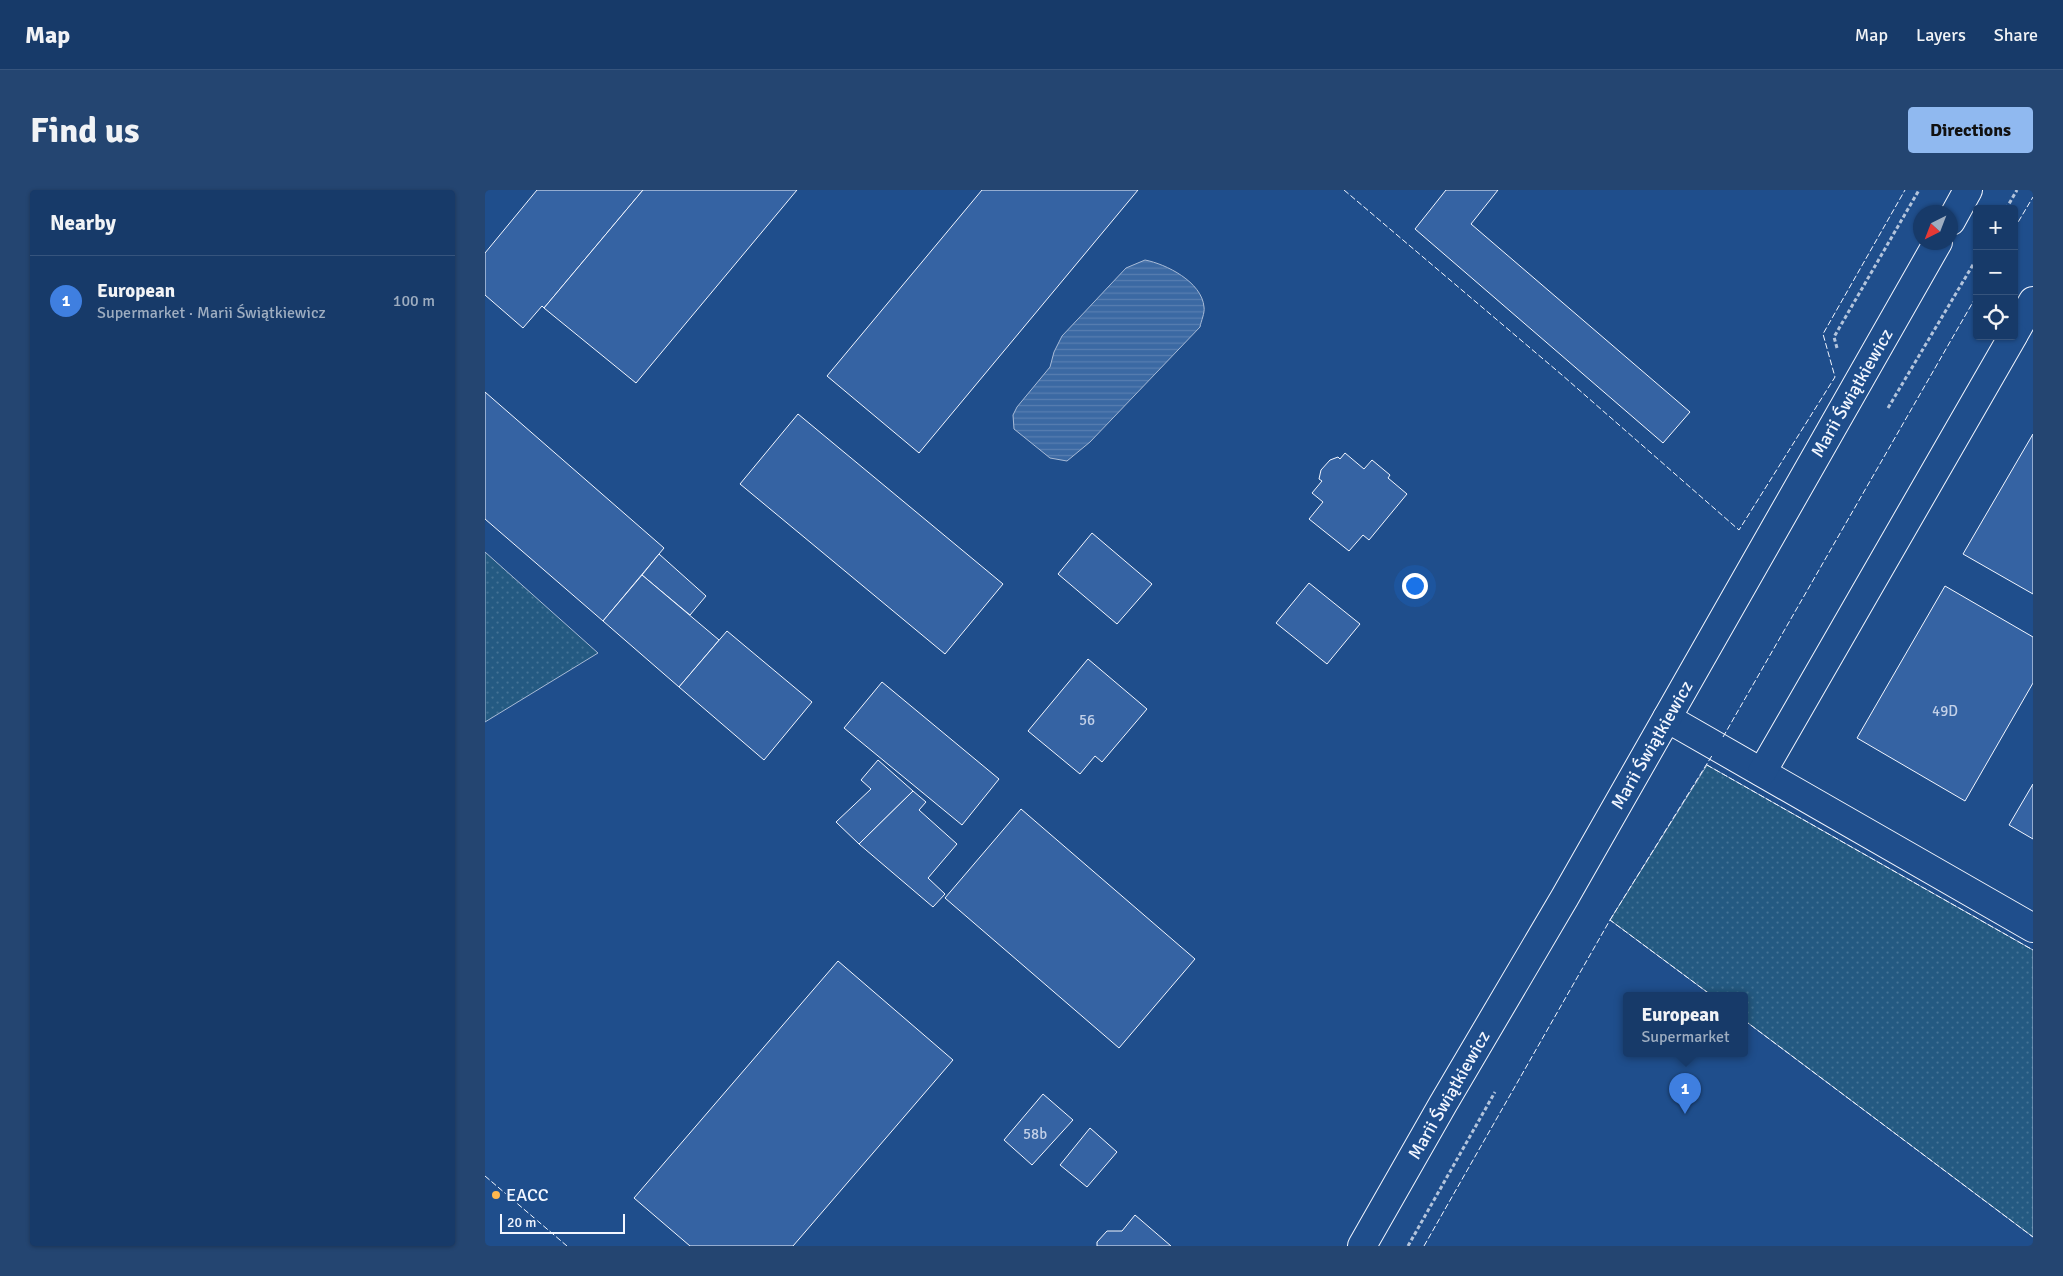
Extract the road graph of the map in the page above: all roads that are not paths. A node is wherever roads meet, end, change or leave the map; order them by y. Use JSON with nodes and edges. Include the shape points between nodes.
{"nodes":[{"id":1,"x":1968,"y":190,"type":"edge"},
{"id":2,"x":1958,"y":208,"type":"edge"},
{"id":3,"x":1933,"y":250,"type":"edge"},
{"id":4,"x":2033,"y":301,"type":"edge"},
{"id":5,"x":2018,"y":328,"type":"edge"},
{"id":6,"x":2011,"y":340,"type":"edge"},
{"id":7,"x":1667,"y":718,"type":"junction"},
{"id":8,"x":1762,"y":772,"type":"junction"},
{"id":9,"x":2033,"y":928,"type":"edge"},
{"id":10,"x":1362,"y":1246,"type":"edge"}],
"edges":[{"from":1,"to":2,"type":"street"},
{"from":3,"to":7,"type":"street","name":"Marii Świątkiewicz"},
{"from":4,"to":5,"type":"street"},
{"from":6,"to":8,"type":"street"},
{"from":7,"to":8,"type":"street"},
{"from":7,"to":10,"type":"street","name":"Marii Świątkiewicz"},
{"from":8,"to":9,"type":"street"}]}
